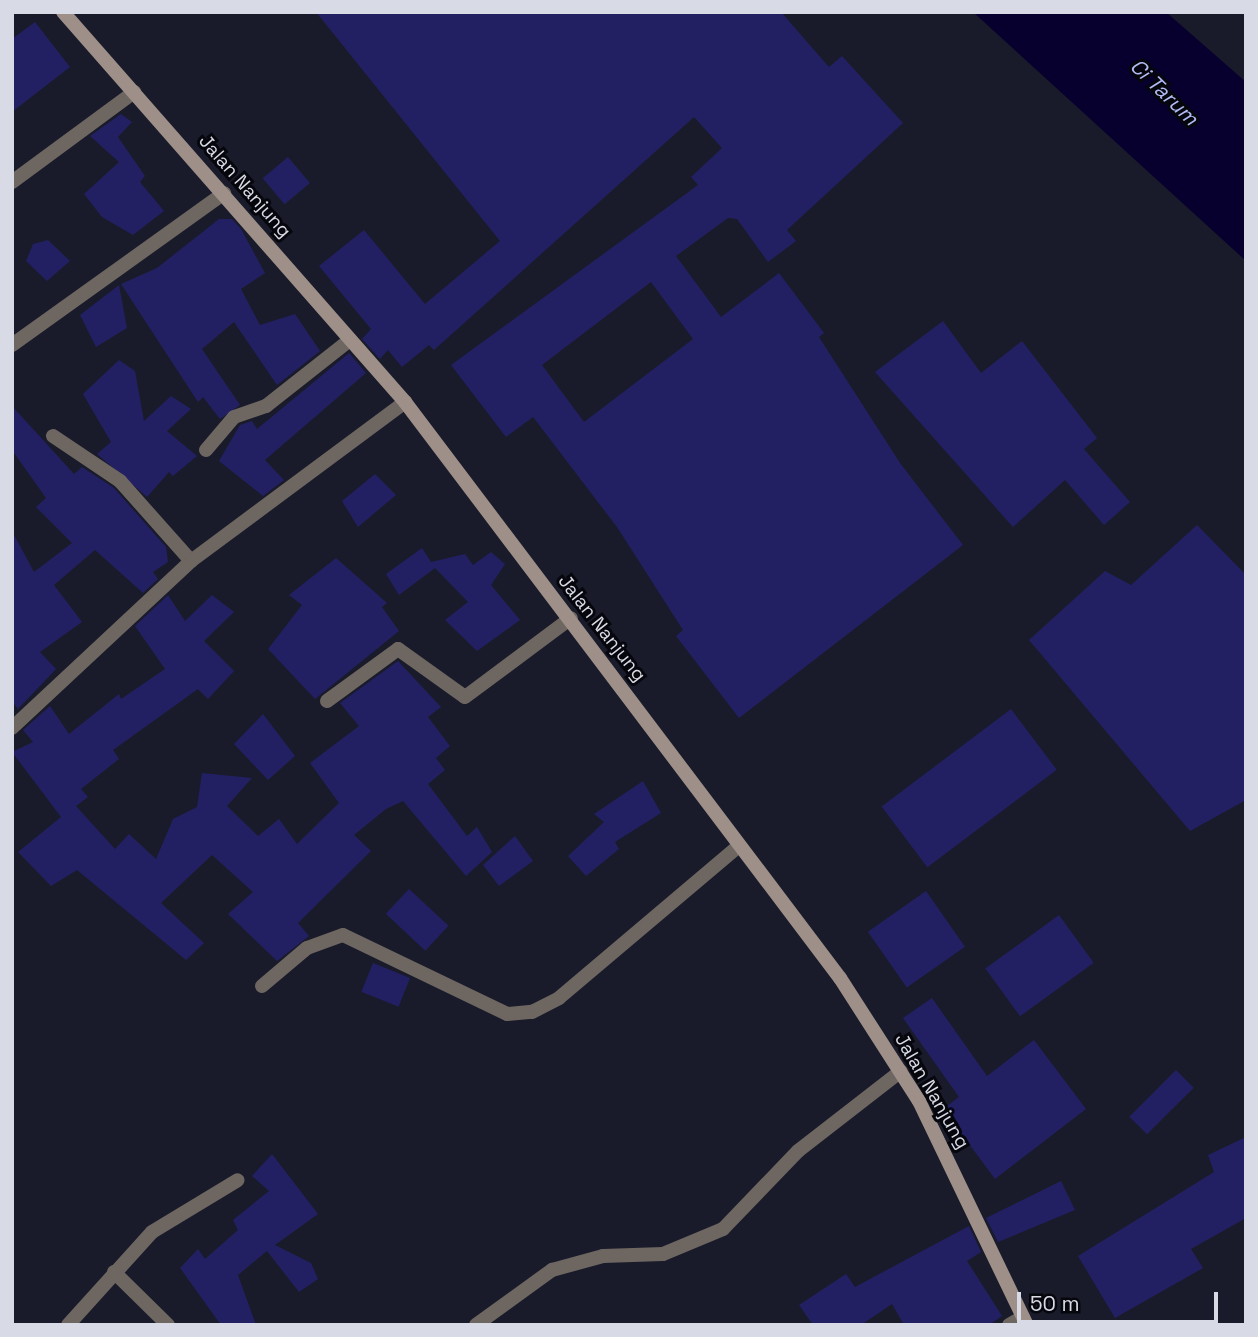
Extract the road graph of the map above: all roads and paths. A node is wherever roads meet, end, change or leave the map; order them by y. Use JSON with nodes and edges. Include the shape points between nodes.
{"nodes":[{"id":1,"x":63,"y":12,"type":"edge"},
{"id":2,"x":134,"y":92,"type":"junction"},
{"id":3,"x":12,"y":182,"type":"edge"},
{"id":4,"x":224,"y":193,"type":"junction"},
{"id":5,"x":350,"y":340,"type":"junction"},
{"id":6,"x":12,"y":345,"type":"edge"},
{"id":7,"x":405,"y":402,"type":"junction"},
{"id":8,"x":53,"y":436,"type":"dead end"},
{"id":9,"x":206,"y":450,"type":"dead end"},
{"id":10,"x":191,"y":561,"type":"junction"},
{"id":11,"x":570,"y":618,"type":"junction"},
{"id":12,"x":327,"y":701,"type":"dead end"},
{"id":13,"x":12,"y":728,"type":"edge"},
{"id":14,"x":738,"y":847,"type":"junction"},
{"id":15,"x":262,"y":986,"type":"dead end"},
{"id":16,"x":901,"y":1071,"type":"junction"},
{"id":17,"x":238,"y":1180,"type":"dead end"},
{"id":18,"x":114,"y":1272,"type":"junction"},
{"id":19,"x":1025,"y":1321,"type":"edge"},
{"id":20,"x":68,"y":1325,"type":"edge"},
{"id":21,"x":168,"y":1325,"type":"edge"},
{"id":22,"x":476,"y":1325,"type":"edge"},
{"id":23,"x":1009,"y":1325,"type":"edge"}],
"edges":[{"from":1,"to":2,"type":"main road","name":"Jalan Nanjung"},
{"from":2,"to":3,"type":"street"},
{"from":2,"to":4,"type":"main road","name":"Jalan Nanjung"},
{"from":4,"to":5,"type":"main road","name":"Jalan Nanjung"},
{"from":4,"to":6,"type":"street"},
{"from":5,"to":7,"type":"main road","name":"Jalan Nanjung"},
{"from":5,"to":9,"type":"street","via":[[266,406],[234,417]]},
{"from":7,"to":10,"type":"street"},
{"from":7,"to":11,"type":"main road","name":"Jalan Nanjung"},
{"from":8,"to":10,"type":"street","via":[[120,481]]},
{"from":10,"to":13,"type":"street"},
{"from":11,"to":12,"type":"street","via":[[465,697],[398,649]]},
{"from":11,"to":14,"type":"main road","name":"Jalan Nanjung"},
{"from":14,"to":15,"type":"street","via":[[559,998],[532,1012],[507,1014],[343,935],[307,948]]},
{"from":14,"to":16,"type":"main road","name":"Jalan Nanjung","via":[[840,978]]},
{"from":16,"to":19,"type":"main road","name":"Jalan Nanjung","via":[[978,1214]]},
{"from":16,"to":22,"type":"street","via":[[798,1152],[723,1229],[663,1254],[603,1256],[552,1270]]},
{"from":17,"to":18,"type":"street","via":[[152,1232]]},
{"from":18,"to":20,"type":"street"},
{"from":18,"to":21,"type":"street"},
{"from":19,"to":23,"type":"street"}]}
